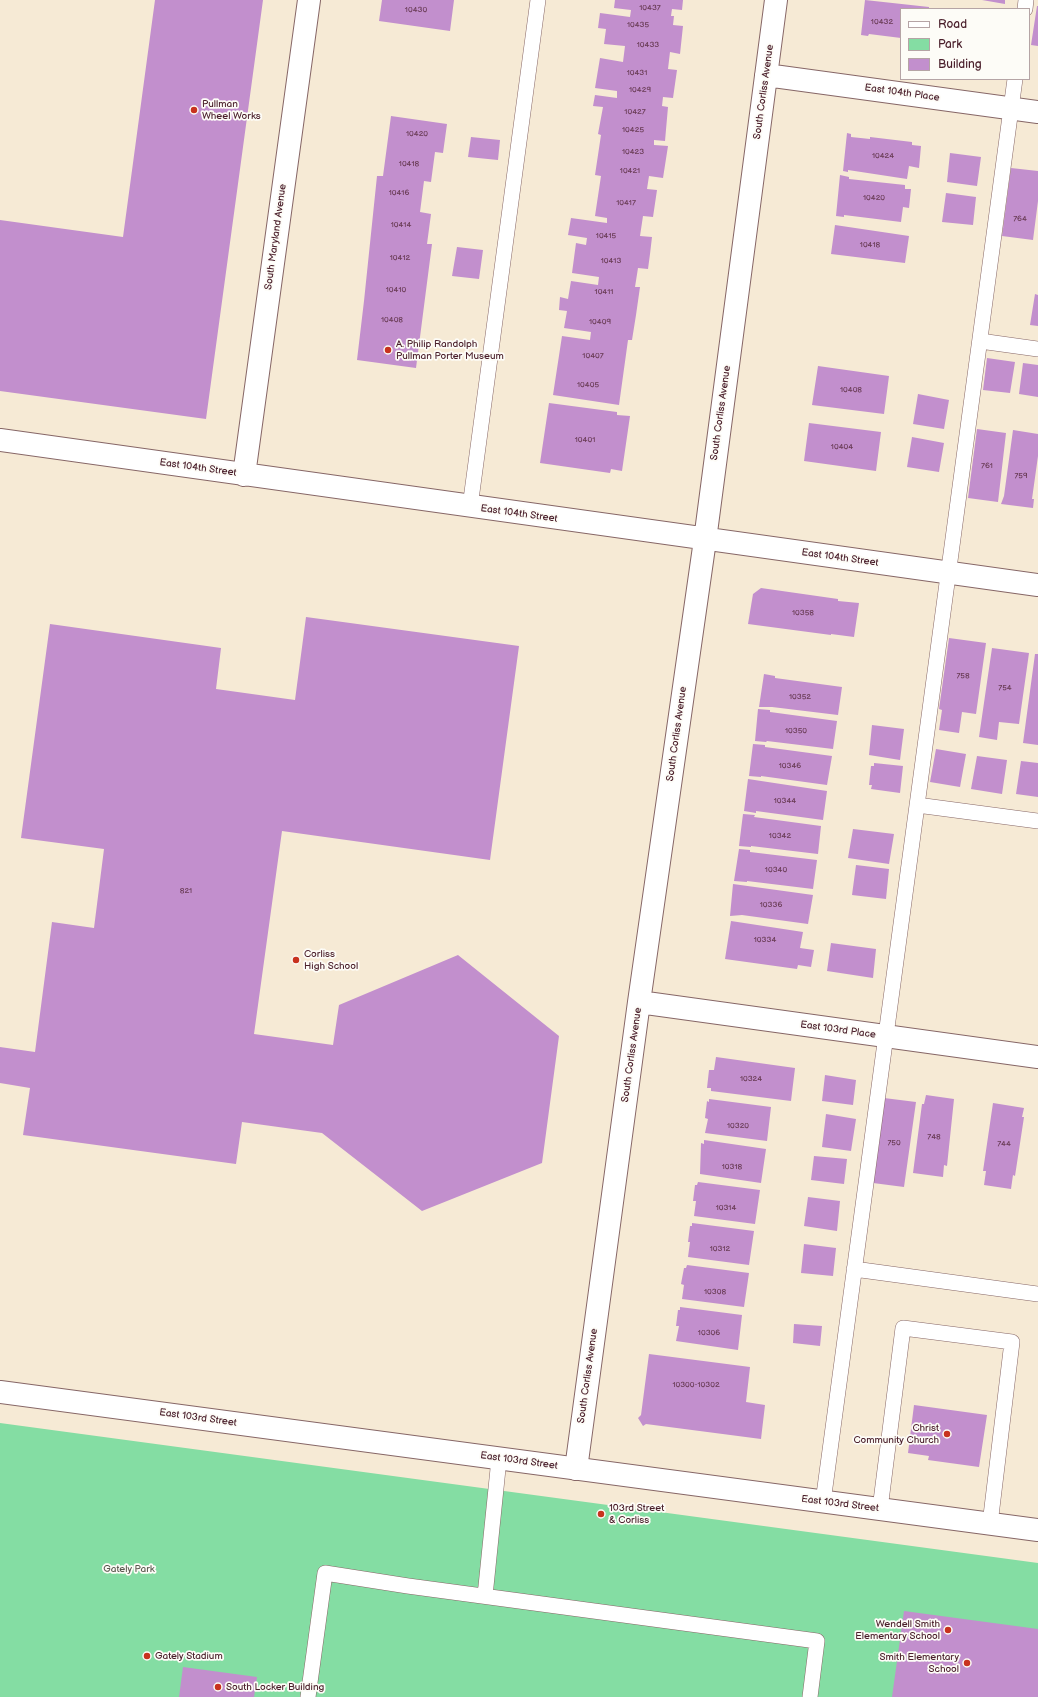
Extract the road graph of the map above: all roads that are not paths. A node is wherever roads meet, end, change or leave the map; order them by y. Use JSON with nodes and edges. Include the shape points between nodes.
{"nodes":[{"id":1,"x":309,"y":0,"type":"edge"},
{"id":2,"x":538,"y":0,"type":"edge"},
{"id":3,"x":776,"y":0,"type":"edge"},
{"id":4,"x":766,"y":75,"type":"junction"},
{"id":5,"x":1015,"y":80,"type":"edge"},
{"id":6,"x":1011,"y":108,"type":"junction"},
{"id":7,"x":1038,"y":112,"type":"edge"},
{"id":8,"x":980,"y":341,"type":"junction"},
{"id":9,"x":1038,"y":349,"type":"edge"},
{"id":10,"x":0,"y":440,"type":"edge"},
{"id":11,"x":244,"y":475,"type":"junction"},
{"id":12,"x":470,"y":507,"type":"junction"},
{"id":13,"x":705,"y":540,"type":"junction"},
{"id":14,"x":948,"y":573,"type":"junction"},
{"id":15,"x":1038,"y":585,"type":"edge"},
{"id":16,"x":917,"y":804,"type":"junction"},
{"id":17,"x":1038,"y":821,"type":"edge"},
{"id":18,"x":639,"y":1002,"type":"junction"},
{"id":19,"x":886,"y":1036,"type":"junction"},
{"id":20,"x":1038,"y":1057,"type":"edge"},
{"id":21,"x":854,"y":1269,"type":"junction"},
{"id":22,"x":1038,"y":1294,"type":"edge"},
{"id":23,"x":0,"y":1392,"type":"edge"},
{"id":24,"x":499,"y":1459,"type":"junction"},
{"id":25,"x":576,"y":1469,"type":"junction"},
{"id":26,"x":823,"y":1502,"type":"junction"},
{"id":27,"x":880,"y":1509,"type":"junction"},
{"id":28,"x":990,"y":1524,"type":"junction"},
{"id":29,"x":1038,"y":1530,"type":"edge"},
{"id":30,"x":485,"y":1596,"type":"junction"},
{"id":31,"x":308,"y":1697,"type":"edge"},
{"id":32,"x":810,"y":1697,"type":"edge"}],
"edges":[{"from":1,"to":11,"type":"street","name":"South Maryland Avenue"},
{"from":2,"to":12,"type":"lane"},
{"from":3,"to":4,"type":"street","name":"South Corliss Avenue"},
{"from":4,"to":6,"type":"street","name":"East 104th Place"},
{"from":4,"to":13,"type":"street","name":"South Corliss Avenue"},
{"from":5,"to":6,"type":"lane"},
{"from":6,"to":7,"type":"street","name":"East 104th Place"},
{"from":6,"to":8,"type":"lane"},
{"from":8,"to":9,"type":"lane"},
{"from":8,"to":14,"type":"lane"},
{"from":10,"to":11,"type":"street","name":"East 104th Street"},
{"from":11,"to":12,"type":"street","name":"East 104th Street"},
{"from":12,"to":13,"type":"street","name":"East 104th Street"},
{"from":13,"to":14,"type":"street","name":"East 104th Street"},
{"from":13,"to":18,"type":"street","name":"South Corliss Avenue"},
{"from":14,"to":15,"type":"street","name":"East 104th Street"},
{"from":14,"to":16,"type":"lane"},
{"from":16,"to":17,"type":"lane"},
{"from":16,"to":19,"type":"lane"},
{"from":18,"to":19,"type":"street","name":"East 103rd Place"},
{"from":18,"to":25,"type":"street","name":"South Corliss Avenue"},
{"from":19,"to":20,"type":"street","name":"East 103rd Place"},
{"from":19,"to":21,"type":"lane"},
{"from":21,"to":22,"type":"lane"},
{"from":21,"to":26,"type":"lane"},
{"from":23,"to":24,"type":"street","name":"East 103rd Street"},
{"from":24,"to":25,"type":"street","name":"East 103rd Street"},
{"from":24,"to":30,"type":"lane"},
{"from":25,"to":26,"type":"street","name":"East 103rd Street"},
{"from":26,"to":27,"type":"street","name":"East 103rd Street"},
{"from":27,"to":28,"type":"street","name":"East 103rd Street"},
{"from":27,"to":28,"type":"lane","via":[[903,1328],[1012,1342]]},
{"from":28,"to":29,"type":"street","name":"East 103rd Street"},
{"from":30,"to":31,"type":"lane","via":[[325,1573]]},
{"from":30,"to":32,"type":"lane","via":[[817,1641]]}]}
